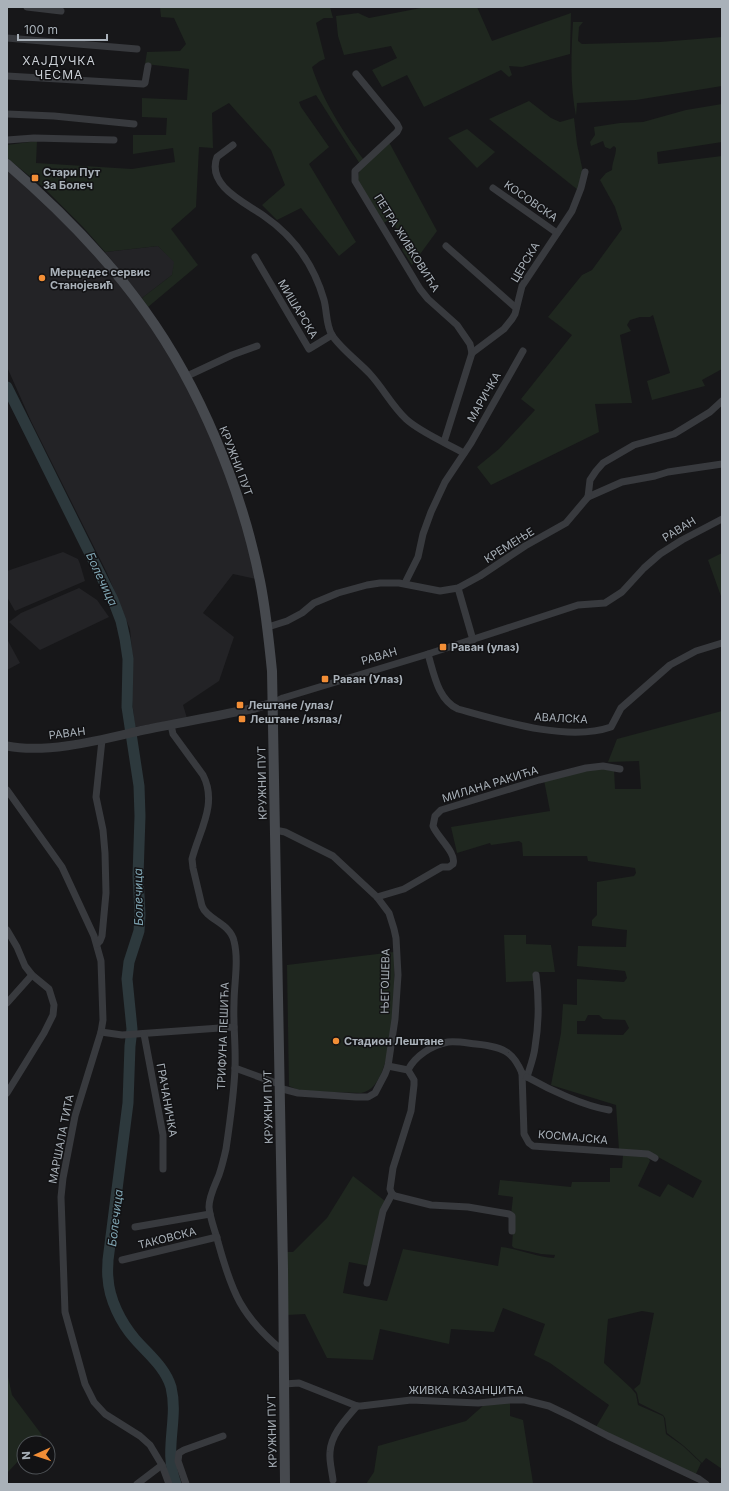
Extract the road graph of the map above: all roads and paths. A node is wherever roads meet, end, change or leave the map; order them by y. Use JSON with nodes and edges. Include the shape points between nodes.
{"nodes":[{"id":1,"x":27,"y":7,"type":"edge"},
{"id":2,"x":61,"y":10,"type":"dead end"},
{"id":3,"x":7,"y":38,"type":"edge"},
{"id":4,"x":137,"y":49,"type":"dead end"},
{"id":5,"x":148,"y":66,"type":"dead end"},
{"id":6,"x":356,"y":74,"type":"dead end"},
{"id":7,"x":7,"y":76,"type":"edge"},
{"id":8,"x":7,"y":114,"type":"edge"},
{"id":9,"x":134,"y":124,"type":"dead end"},
{"id":10,"x":7,"y":140,"type":"edge"},
{"id":11,"x":114,"y":140,"type":"dead end"},
{"id":12,"x":233,"y":145,"type":"dead end"},
{"id":13,"x":7,"y":164,"type":"edge"},
{"id":14,"x":585,"y":172,"type":"dead end"},
{"id":15,"x":493,"y":188,"type":"dead end"},
{"id":16,"x":557,"y":233,"type":"junction"},
{"id":17,"x":446,"y":246,"type":"dead end"},
{"id":18,"x":255,"y":257,"type":"dead end"},
{"id":19,"x":516,"y":308,"type":"junction"},
{"id":20,"x":332,"y":335,"type":"junction"},
{"id":21,"x":257,"y":346,"type":"dead end"},
{"id":22,"x":523,"y":351,"type":"dead end"},
{"id":23,"x":472,"y":353,"type":"junction"},
{"id":24,"x":185,"y":377,"type":"junction"},
{"id":25,"x":722,"y":401,"type":"edge"},
{"id":26,"x":444,"y":442,"type":"junction"},
{"id":27,"x":464,"y":453,"type":"junction"},
{"id":28,"x":722,"y":464,"type":"edge"},
{"id":29,"x":588,"y":497,"type":"junction"},
{"id":30,"x":722,"y":519,"type":"edge"},
{"id":31,"x":405,"y":583,"type":"junction"},
{"id":32,"x":458,"y":588,"type":"junction"},
{"id":33,"x":268,"y":627,"type":"junction"},
{"id":34,"x":473,"y":640,"type":"junction"},
{"id":35,"x":722,"y":643,"type":"edge"},
{"id":36,"x":428,"y":654,"type":"junction"},
{"id":37,"x":273,"y":703,"type":"junction"},
{"id":38,"x":171,"y":725,"type":"junction"},
{"id":39,"x":102,"y":740,"type":"junction"},
{"id":40,"x":10,"y":748,"type":"edge"},
{"id":41,"x":620,"y":769,"type":"dead end"},
{"id":42,"x":7,"y":790,"type":"edge"},
{"id":43,"x":275,"y":830,"type":"junction"},
{"id":44,"x":377,"y":897,"type":"junction"},
{"id":45,"x":7,"y":930,"type":"edge"},
{"id":46,"x":97,"y":944,"type":"junction"},
{"id":47,"x":32,"y":975,"type":"junction"},
{"id":48,"x":536,"y":975,"type":"dead end"},
{"id":49,"x":7,"y":1003,"type":"edge"},
{"id":50,"x":234,"y":1027,"type":"junction"},
{"id":51,"x":101,"y":1032,"type":"junction"},
{"id":52,"x":144,"y":1034,"type":"junction"},
{"id":53,"x":388,"y":1066,"type":"junction"},
{"id":54,"x":235,"y":1068,"type":"junction"},
{"id":55,"x":408,"y":1070,"type":"junction"},
{"id":56,"x":525,"y":1075,"type":"junction"},
{"id":57,"x":279,"y":1086,"type":"junction"},
{"id":58,"x":7,"y":1093,"type":"edge"},
{"id":59,"x":609,"y":1110,"type":"dead end"},
{"id":60,"x":655,"y":1158,"type":"dead end"},
{"id":61,"x":163,"y":1170,"type":"dead end"},
{"id":62,"x":392,"y":1194,"type":"junction"},
{"id":63,"x":210,"y":1214,"type":"junction"},
{"id":64,"x":135,"y":1226,"type":"dead end"},
{"id":65,"x":512,"y":1231,"type":"dead end"},
{"id":66,"x":217,"y":1237,"type":"junction"},
{"id":67,"x":122,"y":1260,"type":"dead end"},
{"id":68,"x":366,"y":1283,"type":"dead end"},
{"id":69,"x":283,"y":1351,"type":"junction"},
{"id":70,"x":284,"y":1384,"type":"junction"},
{"id":71,"x":356,"y":1406,"type":"junction"},
{"id":72,"x":223,"y":1436,"type":"dead end"},
{"id":73,"x":162,"y":1464,"type":"junction"},
{"id":74,"x":333,"y":1480,"type":"dead end"},
{"id":75,"x":137,"y":1484,"type":"edge"},
{"id":76,"x":169,"y":1484,"type":"edge"},
{"id":77,"x":186,"y":1484,"type":"edge"},
{"id":78,"x":285,"y":1484,"type":"edge"},
{"id":79,"x":706,"y":1484,"type":"edge"}],
"edges":[{"from":1,"to":2,"type":"street"},
{"from":3,"to":4,"type":"street"},
{"from":5,"to":7,"type":"street","via":[[143,84]]},
{"from":6,"to":23,"type":"street","name":"ПЕТРА ЖИВКОВИЋА","via":[[399,128],[356,171],[355,181],[420,289],[457,325],[470,344]]},
{"from":8,"to":9,"type":"street"},
{"from":10,"to":11,"type":"street"},
{"from":12,"to":20,"type":"street","via":[[217,157],[218,177],[229,193],[278,226],[298,247],[322,293]]},
{"from":13,"to":24,"type":"main road","name":"КРУЖНИ ПУТ","via":[[74,226],[108,263],[158,329]]},
{"from":14,"to":16,"type":"street","name":"ЦЕРСКА","via":[[572,211]]},
{"from":15,"to":16,"type":"street","name":"КОСОВСКА"},
{"from":16,"to":19,"type":"street","name":"ЦЕРСКА","via":[[522,286]]},
{"from":17,"to":19,"type":"street"},
{"from":18,"to":20,"type":"street","name":"МИШАРСКА","via":[[309,349]]},
{"from":19,"to":23,"type":"street","name":"ЦЕРСКА","via":[[515,314],[504,329]]},
{"from":20,"to":26,"type":"street","via":[[371,375],[405,418]]},
{"from":21,"to":24,"type":"street"},
{"from":22,"to":27,"type":"street","name":"МАРИЧКА"},
{"from":23,"to":26,"type":"street"},
{"from":24,"to":33,"type":"main road","name":"КРУЖНИ ПУТ","via":[[210,428],[235,490],[256,565]]},
{"from":25,"to":29,"type":"street","name":"КРЕМЕЊЕ","via":[[710,412],[674,434],[634,445],[603,463],[590,480]]},
{"from":26,"to":27,"type":"street"},
{"from":27,"to":31,"type":"street","via":[[444,482],[430,512],[418,557]]},
{"from":28,"to":29,"type":"street","via":[[622,482]]},
{"from":29,"to":32,"type":"street","name":"КРЕМЕЊЕ","via":[[566,523]]},
{"from":30,"to":34,"type":"street","name":"РАВАН","via":[[660,554],[622,592],[605,603],[578,605]]},
{"from":31,"to":32,"type":"street","name":"КРЕМЕЊЕ","via":[[440,591]]},
{"from":31,"to":33,"type":"street","name":"КРЕМЕЊЕ","via":[[374,583],[344,591],[314,603],[287,621]]},
{"from":32,"to":34,"type":"street"},
{"from":33,"to":37,"type":"main road","name":"КРУЖНИ ПУТ"},
{"from":34,"to":36,"type":"street","name":"РАВАН"},
{"from":35,"to":36,"type":"street","name":"АВАЛСКА","via":[[696,651],[670,665],[621,708],[611,727],[575,732],[522,726],[451,706],[439,688]]},
{"from":36,"to":37,"type":"street","name":"РАВАН"},
{"from":37,"to":38,"type":"street","name":"РАВАН"},
{"from":37,"to":43,"type":"main road","name":"КРУЖНИ ПУТ"},
{"from":38,"to":39,"type":"street","name":"РАВАН"},
{"from":38,"to":50,"type":"street","name":"ТРИФУНА ПЕШИЋА","via":[[174,736],[206,781],[208,810],[194,852],[192,868],[203,909],[227,929],[234,941]]},
{"from":39,"to":40,"type":"street","name":"РАВАН","via":[[52,747]]},
{"from":39,"to":46,"type":"street","via":[[96,797],[103,830],[106,893],[102,936]]},
{"from":41,"to":44,"type":"street","name":"МИЛАНА РАКИЋА","via":[[603,766],[586,768],[441,810],[435,816],[433,826],[451,853],[453,864],[442,867],[404,889]]},
{"from":42,"to":46,"type":"street","name":"МАРШАЛА ТИТА","via":[[62,867]]},
{"from":43,"to":44,"type":"street","name":"ЊЕГОШЕВА","via":[[285,832],[333,856]]},
{"from":43,"to":57,"type":"main road","name":"КРУЖНИ ПУТ"},
{"from":44,"to":53,"type":"street","name":"ЊЕГОШЕВА","via":[[389,913],[397,951],[398,997]]},
{"from":45,"to":47,"type":"street"},
{"from":46,"to":51,"type":"street","name":"МАРШАЛА ТИТА","via":[[101,967]]},
{"from":47,"to":49,"type":"street"},
{"from":47,"to":58,"type":"street","via":[[52,993],[54,1012]]},
{"from":48,"to":56,"type":"street","via":[[538,1020],[535,1048]]},
{"from":50,"to":52,"type":"street"},
{"from":50,"to":54,"type":"street","name":"ТРИФУНА ПЕШИЋА"},
{"from":51,"to":52,"type":"street"},
{"from":51,"to":73,"type":"street","name":"МАРШАЛА ТИТА","via":[[75,1116],[63,1178],[61,1198],[65,1312],[85,1384],[94,1402],[105,1414],[145,1441]]},
{"from":52,"to":61,"type":"street","name":"ГРАЧАНИЧКА","via":[[163,1135]]},
{"from":53,"to":55,"type":"street"},
{"from":53,"to":57,"type":"street","name":"ЊЕГОШЕВА","via":[[375,1093],[368,1097],[298,1093]]},
{"from":54,"to":57,"type":"street","name":"ЊЕГОШЕВА"},
{"from":54,"to":63,"type":"street","name":"ТРИФУНА ПЕШИЋА","via":[[226,1147],[210,1201]]},
{"from":55,"to":56,"type":"street","name":"КОСМАЈСКА","via":[[423,1053],[442,1044],[455,1042],[503,1050],[513,1057]]},
{"from":55,"to":62,"type":"street","via":[[414,1080],[411,1111],[393,1168],[390,1189]]},
{"from":56,"to":59,"type":"street","via":[[565,1096]]},
{"from":56,"to":60,"type":"street","name":"КОСМАЈСКА","via":[[524,1134],[533,1146],[648,1154]]},
{"from":57,"to":69,"type":"main road","name":"КРУЖНИ ПУТ"},
{"from":62,"to":65,"type":"street","via":[[431,1205],[509,1214],[512,1216]]},
{"from":62,"to":68,"type":"street","via":[[383,1211]]},
{"from":63,"to":64,"type":"street"},
{"from":63,"to":66,"type":"street","name":"ТРИФУНА ПЕШИЋА"},
{"from":66,"to":67,"type":"street","name":"ТАКОВСКА"},
{"from":66,"to":69,"type":"street","name":"ТРИФУНА ПЕШИЋА","via":[[233,1291],[244,1310],[264,1334]]},
{"from":69,"to":70,"type":"main road","name":"КРУЖНИ ПУТ"},
{"from":70,"to":71,"type":"street","name":"ЖИВКА КАЗАНЏИЋА","via":[[300,1383]]},
{"from":70,"to":78,"type":"main road","name":"КРУЖНИ ПУТ"},
{"from":71,"to":74,"type":"street","via":[[331,1444]]},
{"from":71,"to":79,"type":"street","name":"ЖИВКА КАЗАНЏИЋА","via":[[411,1400],[478,1403],[525,1400],[549,1406]]},
{"from":72,"to":77,"type":"street","via":[[179,1453],[178,1462]]},
{"from":73,"to":75,"type":"street"},
{"from":73,"to":76,"type":"street","name":"МАРШАЛА ТИТА"}]}
